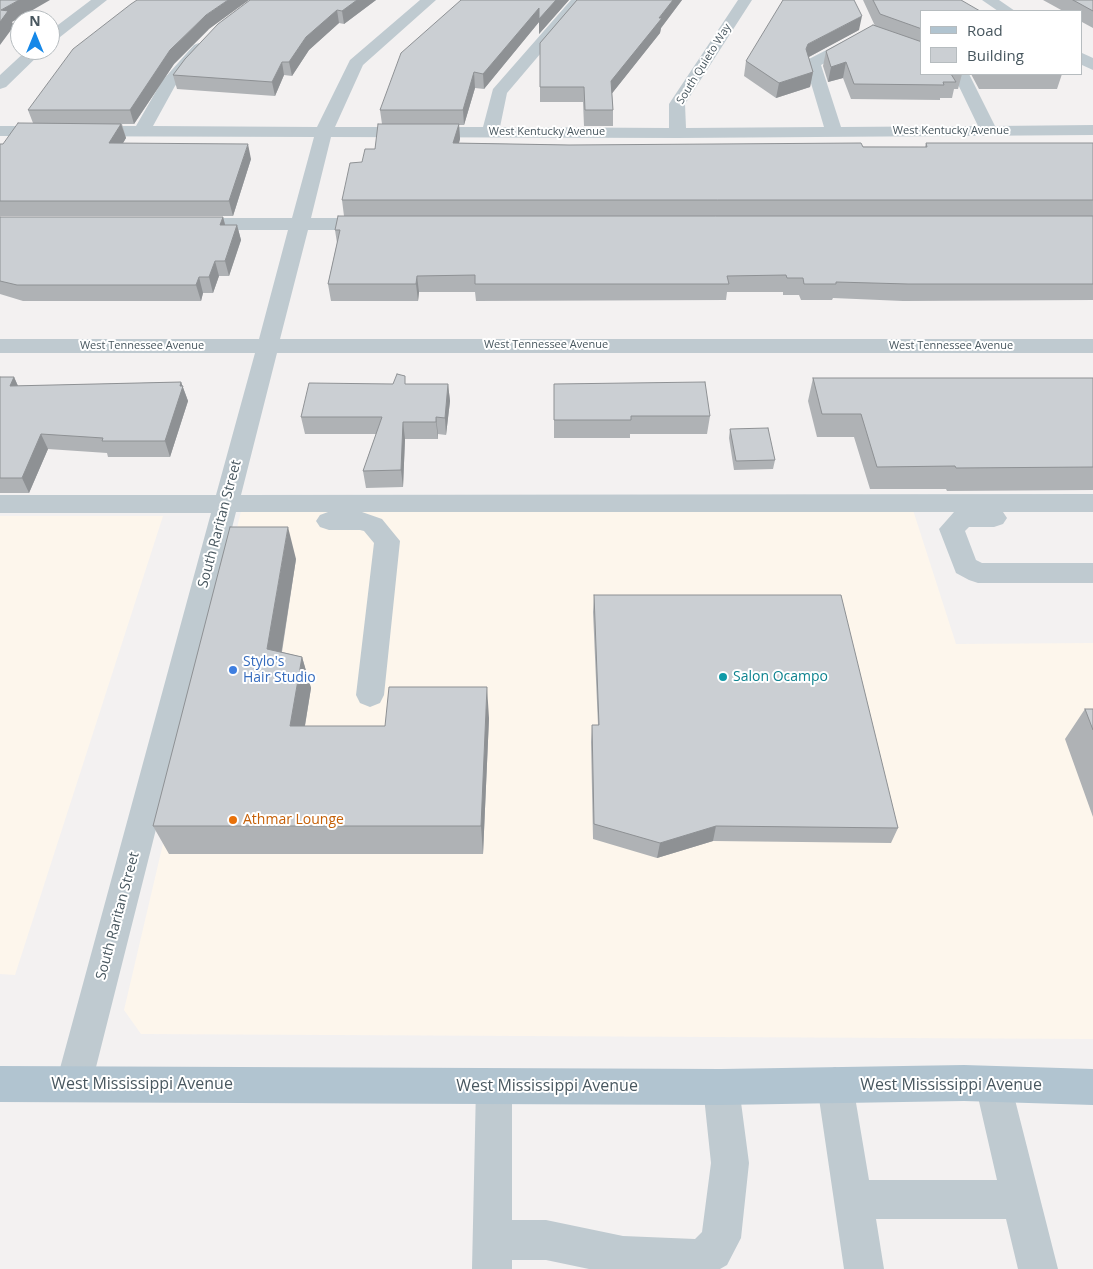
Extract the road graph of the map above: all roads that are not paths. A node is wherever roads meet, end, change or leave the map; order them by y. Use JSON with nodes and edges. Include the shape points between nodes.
{"nodes":[{"id":1,"x":100,"y":0,"type":"edge"},
{"id":2,"x":428,"y":0,"type":"edge"},
{"id":3,"x":579,"y":0,"type":"edge"},
{"id":4,"x":745,"y":0,"type":"edge"},
{"id":5,"x":989,"y":0,"type":"edge"},
{"id":6,"x":1006,"y":10,"type":"edge"},
{"id":7,"x":861,"y":17,"type":"edge"},
{"id":8,"x":60,"y":30,"type":"edge"},
{"id":9,"x":869,"y":33,"type":"junction"},
{"id":10,"x":209,"y":39,"type":"edge"},
{"id":11,"x":920,"y":50,"type":"edge"},
{"id":12,"x":25,"y":60,"type":"edge"},
{"id":13,"x":961,"y":75,"type":"edge"},
{"id":14,"x":0,"y":84,"type":"edge"},
{"id":15,"x":1093,"y":130,"type":"edge"},
{"id":16,"x":0,"y":131,"type":"edge"},
{"id":17,"x":324,"y":131,"type":"junction"},
{"id":18,"x":989,"y":131,"type":"junction"},
{"id":19,"x":142,"y":132,"type":"junction"},
{"id":20,"x":491,"y":132,"type":"junction"},
{"id":21,"x":834,"y":132,"type":"junction"},
{"id":22,"x":678,"y":133,"type":"junction"},
{"id":23,"x":170,"y":224,"type":"edge"},
{"id":24,"x":300,"y":224,"type":"junction"},
{"id":25,"x":389,"y":224,"type":"edge"},
{"id":26,"x":268,"y":345,"type":"junction"},
{"id":27,"x":0,"y":346,"type":"edge"},
{"id":28,"x":1093,"y":346,"type":"edge"},
{"id":29,"x":226,"y":503,"type":"junction"},
{"id":30,"x":1093,"y":503,"type":"edge"},
{"id":31,"x":0,"y":504,"type":"edge"},
{"id":32,"x":362,"y":512,"type":"junction"},
{"id":33,"x":1093,"y":518,"type":"edge"},
{"id":34,"x":257,"y":521,"type":"dead end"},
{"id":35,"x":1093,"y":573,"type":"edge"},
{"id":36,"x":370,"y":695,"type":"dead end"},
{"id":37,"x":74,"y":1083,"type":"junction"},
{"id":38,"x":0,"y":1084,"type":"edge"},
{"id":39,"x":993,"y":1084,"type":"junction"},
{"id":40,"x":835,"y":1085,"type":"junction"},
{"id":41,"x":494,"y":1087,"type":"junction"},
{"id":42,"x":721,"y":1087,"type":"junction"},
{"id":43,"x":1093,"y":1087,"type":"edge"},
{"id":44,"x":853,"y":1199,"type":"junction"},
{"id":45,"x":1021,"y":1200,"type":"junction"},
{"id":46,"x":492,"y":1254,"type":"edge"},
{"id":47,"x":622,"y":1263,"type":"edge"},
{"id":48,"x":864,"y":1269,"type":"edge"},
{"id":49,"x":1038,"y":1269,"type":"edge"}],
"edges":[{"from":1,"to":8,"type":"street"},
{"from":2,"to":17,"type":"street","name":"South Raritan Street","via":[[356,63]]},
{"from":3,"to":20,"type":"street","via":[[499,92]]},
{"from":4,"to":22,"type":"street","name":"South Quieto Way","via":[[677,104]]},
{"from":5,"to":6,"type":"street"},
{"from":7,"to":9,"type":"street"},
{"from":9,"to":11,"type":"street"},
{"from":9,"to":21,"type":"street","via":[[813,63]]},
{"from":10,"to":19,"type":"street","via":[[168,84]]},
{"from":12,"to":14,"type":"street"},
{"from":13,"to":18,"type":"street"},
{"from":15,"to":18,"type":"street","name":"West Kentucky Avenue"},
{"from":16,"to":19,"type":"street","name":"West Kentucky Avenue"},
{"from":17,"to":19,"type":"street","name":"West Kentucky Avenue"},
{"from":17,"to":20,"type":"street","name":"West Kentucky Avenue"},
{"from":17,"to":24,"type":"street","name":"South Raritan Street"},
{"from":18,"to":21,"type":"street","name":"West Kentucky Avenue"},
{"from":20,"to":22,"type":"street","name":"West Kentucky Avenue"},
{"from":21,"to":22,"type":"street","name":"West Kentucky Avenue"},
{"from":23,"to":24,"type":"street"},
{"from":24,"to":25,"type":"street"},
{"from":24,"to":26,"type":"street","name":"South Raritan Street"},
{"from":26,"to":27,"type":"street","name":"West Tennessee Avenue"},
{"from":26,"to":28,"type":"street","name":"West Tennessee Avenue"},
{"from":26,"to":29,"type":"street","name":"South Raritan Street"},
{"from":29,"to":31,"type":"street"},
{"from":29,"to":32,"type":"street"},
{"from":29,"to":37,"type":"street","name":"South Raritan Street"},
{"from":30,"to":32,"type":"street"},
{"from":32,"to":34,"type":"street"},
{"from":32,"to":36,"type":"street","via":[[387,541]]},
{"from":33,"to":35,"type":"street","via":[[964,518],[952,529],[965,566],[978,573]]},
{"from":37,"to":38,"type":"main road","name":"West Mississippi Avenue"},
{"from":37,"to":41,"type":"main road","name":"West Mississippi Avenue"},
{"from":39,"to":40,"type":"main road","name":"West Mississippi Avenue"},
{"from":39,"to":43,"type":"main road","name":"West Mississippi Avenue"},
{"from":39,"to":45,"type":"street"},
{"from":40,"to":42,"type":"main road","name":"West Mississippi Avenue"},
{"from":40,"to":44,"type":"street"},
{"from":41,"to":42,"type":"main road","name":"West Mississippi Avenue"},
{"from":41,"to":46,"type":"street"},
{"from":42,"to":47,"type":"street","via":[[730,1163],[721,1238],[713,1251],[697,1258]]},
{"from":44,"to":45,"type":"street"},
{"from":44,"to":48,"type":"street"},
{"from":45,"to":49,"type":"street"},
{"from":46,"to":47,"type":"street","via":[[546,1240]]}]}
